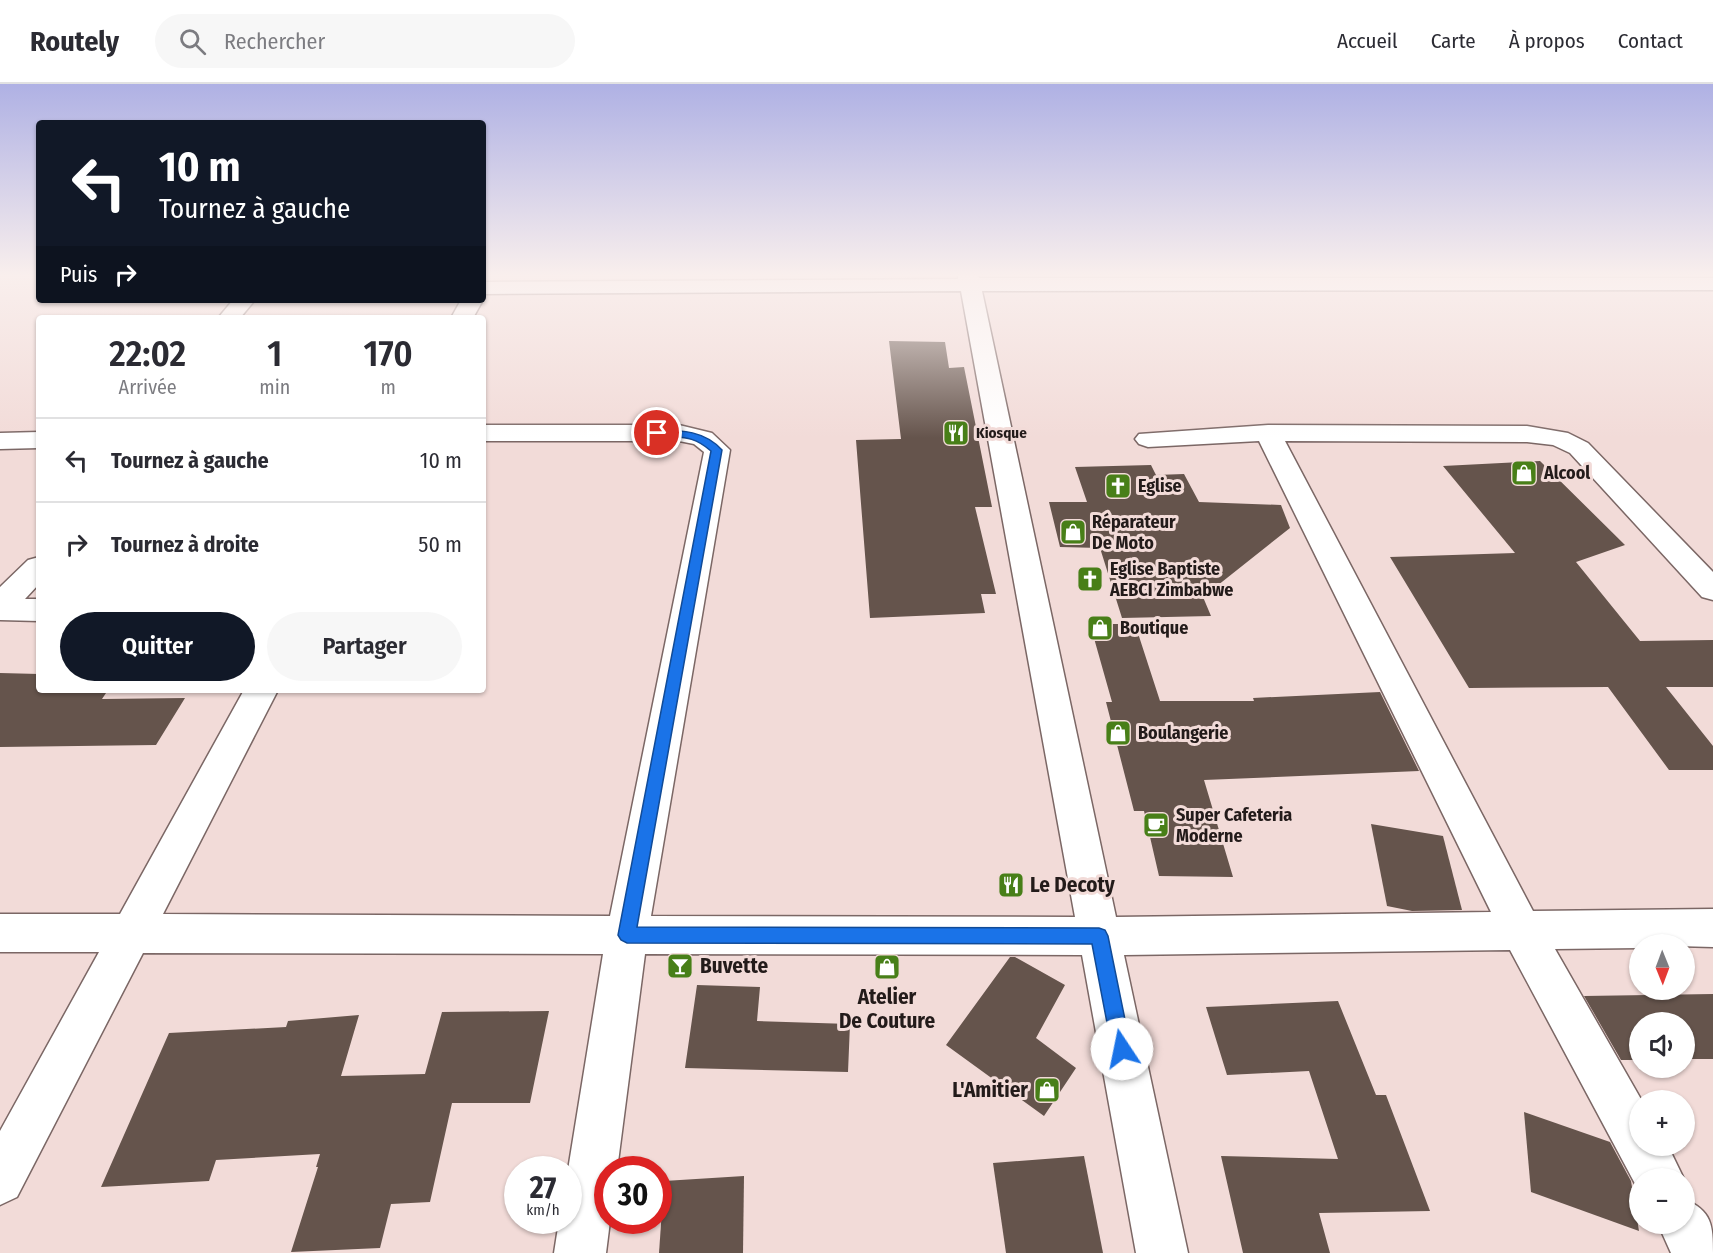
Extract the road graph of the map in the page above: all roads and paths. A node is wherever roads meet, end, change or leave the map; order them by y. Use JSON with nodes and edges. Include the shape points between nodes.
{"nodes":[{"id":1,"x":980,"y":330,"type":"edge"},
{"id":2,"x":486,"y":433,"type":"edge"},
{"id":3,"x":1268,"y":433,"type":"junction"},
{"id":4,"x":1148,"y":439,"type":"dead end"},
{"id":5,"x":36,"y":440,"type":"edge"},
{"id":6,"x":0,"y":441,"type":"edge"},
{"id":7,"x":36,"y":570,"type":"edge"},
{"id":8,"x":1713,"y":590,"type":"edge"},
{"id":9,"x":0,"y":607,"type":"edge"},
{"id":10,"x":36,"y":610,"type":"edge"},
{"id":11,"x":259,"y":693,"type":"edge"},
{"id":12,"x":1713,"y":928,"type":"edge"},
{"id":13,"x":1522,"y":931,"type":"junction"},
{"id":14,"x":0,"y":933,"type":"edge"},
{"id":15,"x":130,"y":934,"type":"junction"},
{"id":16,"x":627,"y":935,"type":"junction"},
{"id":17,"x":1099,"y":936,"type":"junction"},
{"id":18,"x":1629,"y":1125,"type":"edge"},
{"id":19,"x":0,"y":1180,"type":"edge"},
{"id":20,"x":1689,"y":1234,"type":"edge"},
{"id":21,"x":580,"y":1253,"type":"edge"},
{"id":22,"x":1162,"y":1253,"type":"edge"},
{"id":23,"x":1699,"y":1253,"type":"edge"}],
"edges":[{"from":1,"to":17,"type":"street"},
{"from":2,"to":16,"type":"street","via":[[679,433],[703,438],[717,450]]},
{"from":3,"to":4,"type":"street"},
{"from":3,"to":8,"type":"street","via":[[1527,434],[1559,438],[1579,448]]},
{"from":3,"to":13,"type":"street"},
{"from":5,"to":6,"type":"street"},
{"from":7,"to":9,"type":"street"},
{"from":9,"to":10,"type":"street"},
{"from":11,"to":15,"type":"street"},
{"from":12,"to":13,"type":"street"},
{"from":13,"to":17,"type":"street"},
{"from":13,"to":18,"type":"street"},
{"from":14,"to":15,"type":"street"},
{"from":15,"to":16,"type":"street"},
{"from":15,"to":19,"type":"street"},
{"from":16,"to":17,"type":"street"},
{"from":16,"to":21,"type":"street"},
{"from":17,"to":22,"type":"street"},
{"from":20,"to":23,"type":"street"}]}
